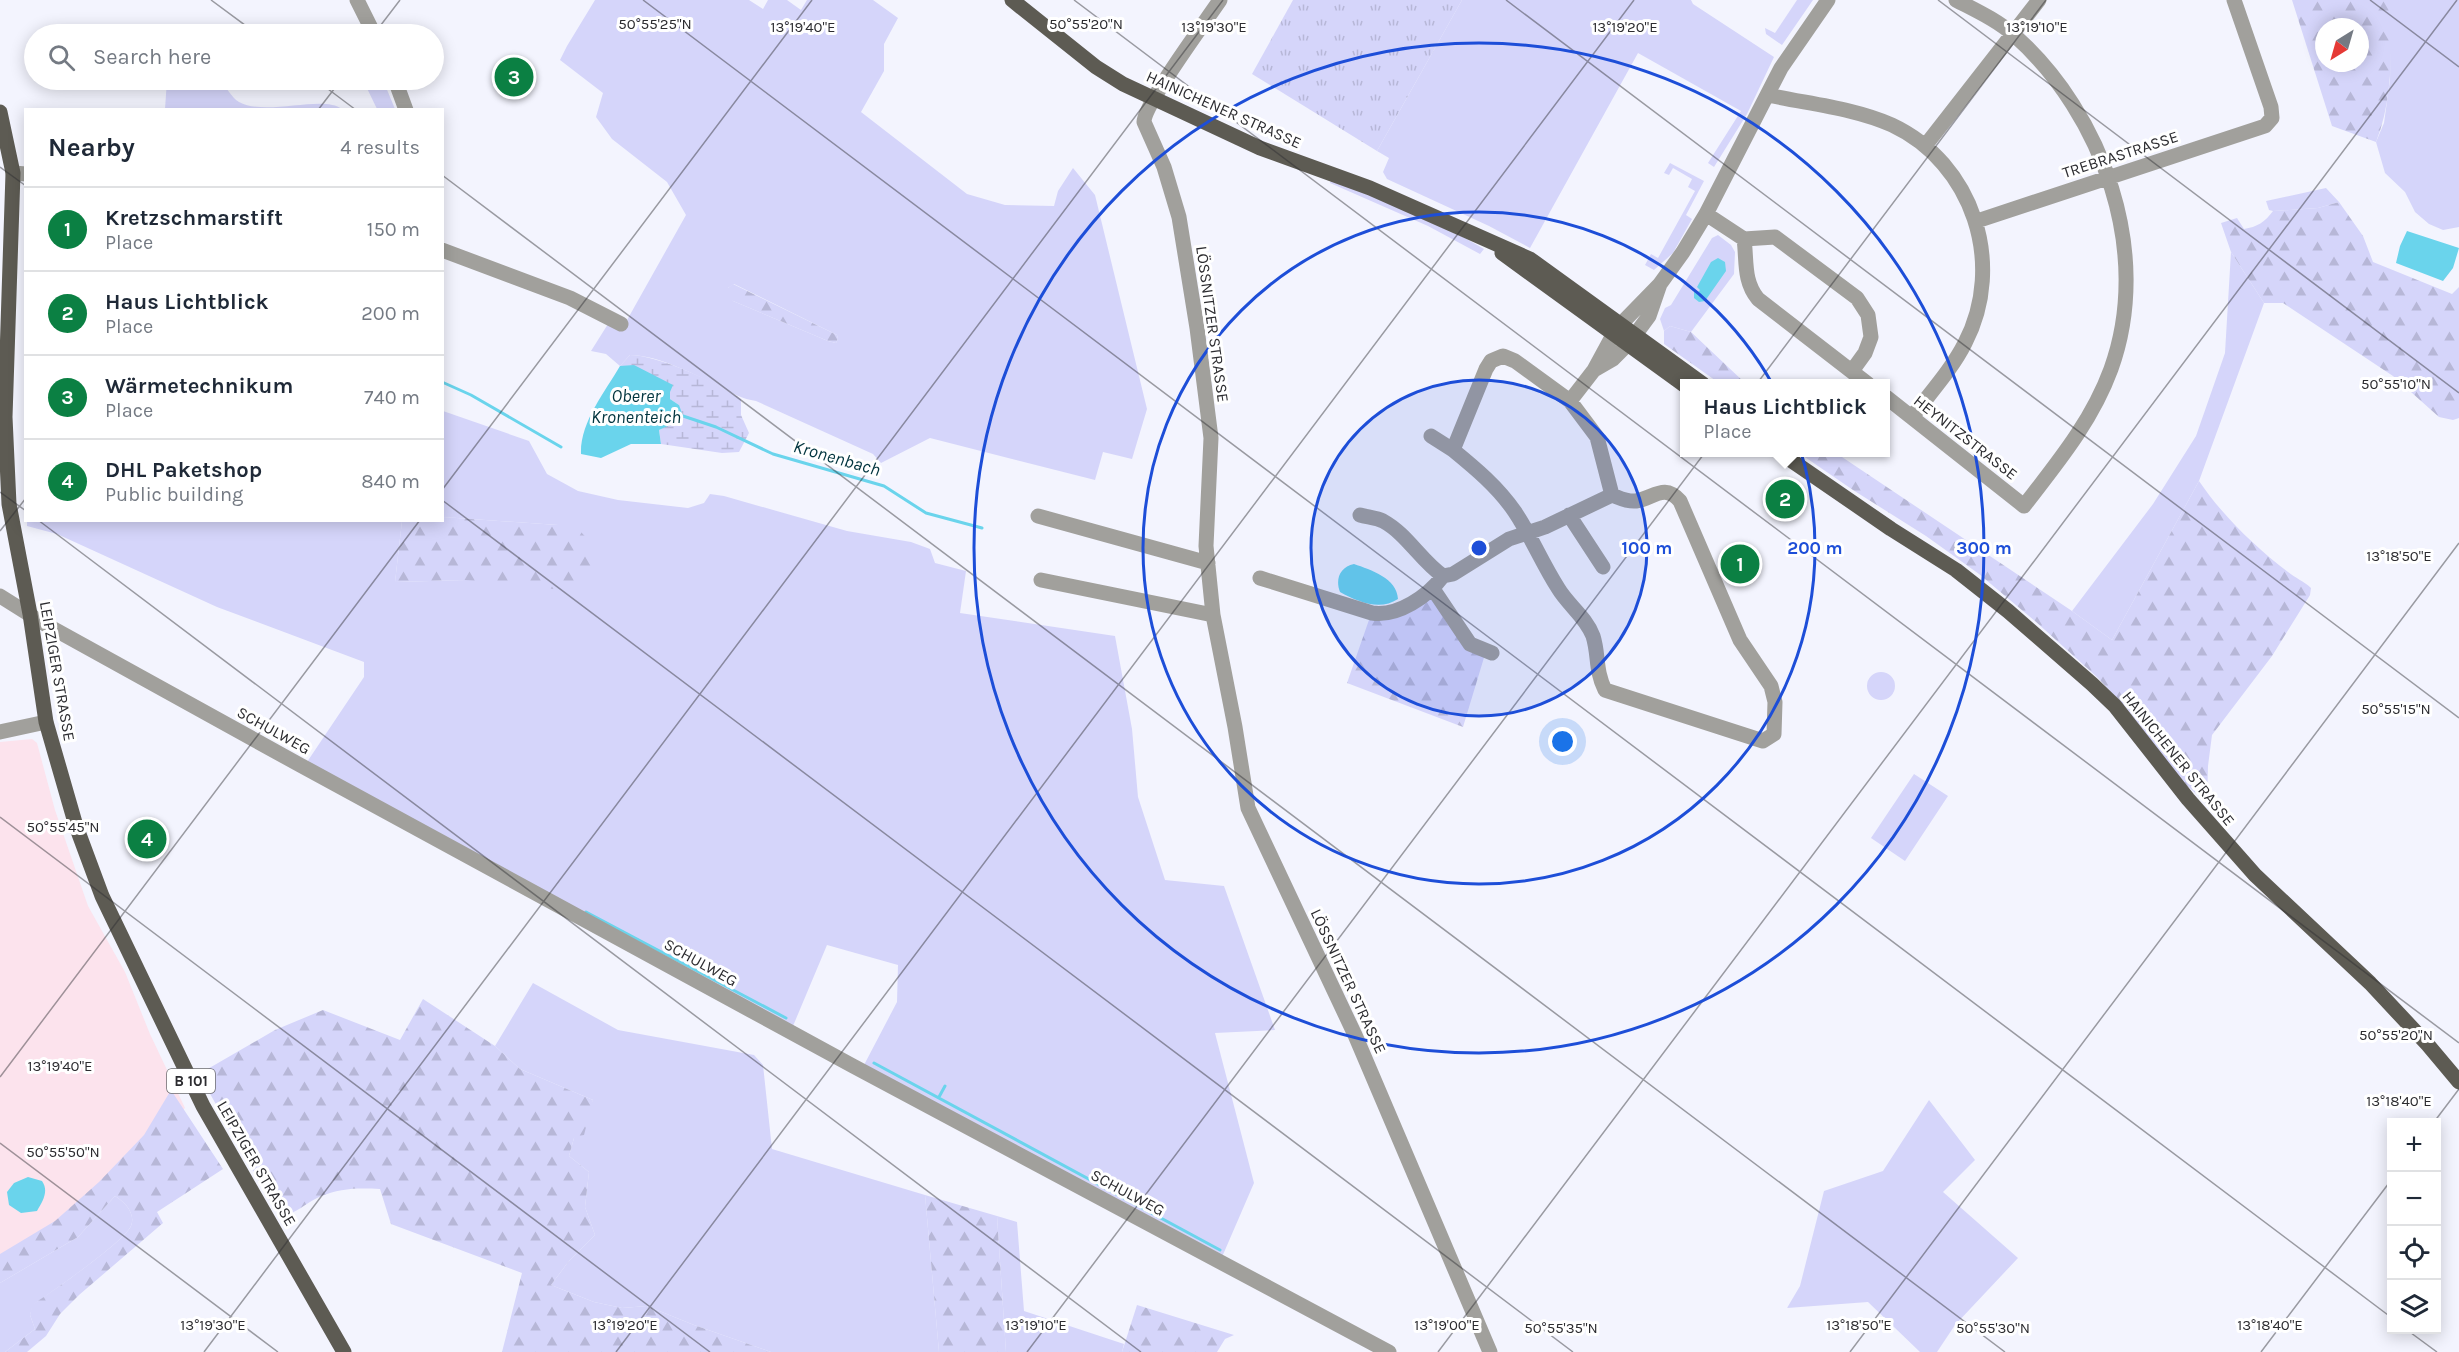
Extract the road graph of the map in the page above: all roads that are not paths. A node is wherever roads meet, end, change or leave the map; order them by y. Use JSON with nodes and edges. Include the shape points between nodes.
{"nodes":[{"id":1,"x":357,"y":0,"type":"edge"},
{"id":2,"x":1012,"y":0,"type":"edge"},
{"id":3,"x":1220,"y":0,"type":"edge"},
{"id":4,"x":1828,"y":0,"type":"edge"},
{"id":5,"x":1956,"y":0,"type":"edge"},
{"id":6,"x":2039,"y":0,"type":"edge"},
{"id":7,"x":2234,"y":0,"type":"edge"},
{"id":8,"x":369,"y":24,"type":"edge"},
{"id":9,"x":2013,"y":34,"type":"junction"},
{"id":10,"x":399,"y":90,"type":"edge"},
{"id":11,"x":1768,"y":95,"type":"junction"},
{"id":12,"x":1154,"y":98,"type":"junction"},
{"id":13,"x":405,"y":108,"type":"edge"},
{"id":14,"x":0,"y":112,"type":"edge"},
{"id":15,"x":1925,"y":146,"type":"junction"},
{"id":16,"x":19,"y":173,"type":"edge"},
{"id":17,"x":2108,"y":177,"type":"junction"},
{"id":18,"x":1706,"y":214,"type":"junction"},
{"id":19,"x":1977,"y":221,"type":"junction"},
{"id":20,"x":1744,"y":239,"type":"junction"},
{"id":21,"x":444,"y":251,"type":"edge"},
{"id":22,"x":1660,"y":284,"type":"junction"},
{"id":23,"x":621,"y":324,"type":"dead end"},
{"id":24,"x":1617,"y":329,"type":"junction"},
{"id":25,"x":1631,"y":340,"type":"junction"},
{"id":26,"x":1594,"y":370,"type":"junction"},
{"id":27,"x":1852,"y":371,"type":"junction"},
{"id":28,"x":1695,"y":379,"type":"edge"},
{"id":29,"x":1862,"y":379,"type":"edge"},
{"id":30,"x":1680,"y":382,"type":"edge"},
{"id":31,"x":1890,"y":400,"type":"edge"},
{"id":32,"x":1570,"y":401,"type":"junction"},
{"id":33,"x":1912,"y":417,"type":"junction"},
{"id":34,"x":1431,"y":436,"type":"dead end"},
{"id":35,"x":1453,"y":450,"type":"junction"},
{"id":36,"x":1785,"y":457,"type":"edge"},
{"id":37,"x":1612,"y":495,"type":"junction"},
{"id":38,"x":1360,"y":515,"type":"dead end"},
{"id":39,"x":1569,"y":515,"type":"junction"},
{"id":40,"x":1038,"y":516,"type":"dead end"},
{"id":41,"x":1526,"y":531,"type":"junction"},
{"id":42,"x":1208,"y":563,"type":"junction"},
{"id":43,"x":1603,"y":567,"type":"dead end"},
{"id":44,"x":1443,"y":576,"type":"junction"},
{"id":45,"x":1260,"y":579,"type":"dead end"},
{"id":46,"x":1041,"y":580,"type":"dead end"},
{"id":47,"x":1433,"y":589,"type":"junction"},
{"id":48,"x":0,"y":596,"type":"edge"},
{"id":49,"x":30,"y":614,"type":"junction"},
{"id":50,"x":1213,"y":615,"type":"junction"},
{"id":51,"x":1492,"y":653,"type":"dead end"},
{"id":52,"x":46,"y":722,"type":"junction"},
{"id":53,"x":0,"y":732,"type":"edge"},
{"id":54,"x":2459,"y":1082,"type":"edge"},
{"id":55,"x":344,"y":1352,"type":"edge"},
{"id":56,"x":1389,"y":1352,"type":"edge"},
{"id":57,"x":1490,"y":1352,"type":"edge"}],
"edges":[{"from":1,"to":8,"type":"street"},
{"from":2,"to":12,"type":"main road","name":"HAINICHENER STRASSE","via":[[1096,67]]},
{"from":3,"to":12,"type":"street","name":"LÖSSNITZER STRASSE"},
{"from":4,"to":11,"type":"street"},
{"from":5,"to":9,"type":"street"},
{"from":6,"to":9,"type":"street"},
{"from":7,"to":17,"type":"street","name":"TREBRASTRASSE","via":[[2272,118],[2265,126]]},
{"from":9,"to":15,"type":"street"},
{"from":9,"to":17,"type":"street","via":[[2064,90],[2096,145]]},
{"from":10,"to":13,"type":"street"},
{"from":11,"to":15,"type":"street","via":[[1873,118]]},
{"from":11,"to":18,"type":"street"},
{"from":12,"to":24,"type":"main road","name":"HAINICHENER STRASSE","via":[[1260,148],[1370,188],[1472,233]]},
{"from":12,"to":42,"type":"street","name":"LÖSSNITZER STRASSE","via":[[1144,122],[1164,167],[1179,217],[1211,438]]},
{"from":14,"to":16,"type":"main road","name":"LEIPZIGER STRASSE","number":"B 101"},
{"from":15,"to":19,"type":"street","via":[[1956,180]]},
{"from":16,"to":49,"type":"main road","name":"LEIPZIGER STRASSE","number":"B 101","via":[[5,417],[9,504]]},
{"from":17,"to":19,"type":"street","name":"TREBRASTRASSE"},
{"from":17,"to":33,"type":"street","name":"HEYNITZSTRASSE","via":[[2124,253],[2124,305],[2118,346],[2103,390],[2083,427],[2024,506]]},
{"from":18,"to":20,"type":"street"},
{"from":18,"to":22,"type":"street"},
{"from":19,"to":33,"type":"street","via":[[1983,274],[1974,322],[1956,358]]},
{"from":20,"to":27,"type":"street","via":[[1751,291]]},
{"from":20,"to":27,"type":"street","via":[[1775,237],[1857,298],[1868,315],[1871,337]]},
{"from":21,"to":23,"type":"street","via":[[570,298]]},
{"from":22,"to":24,"type":"street"},
{"from":22,"to":25,"type":"street","via":[[1649,316]]},
{"from":24,"to":25,"type":"main road","name":"HAINICHENER STRASSE"},
{"from":24,"to":26,"type":"street"},
{"from":25,"to":26,"type":"street","via":[[1613,359]]},
{"from":25,"to":28,"type":"main road","name":"HAINICHENER STRASSE"},
{"from":25,"to":30,"type":"main road","name":"HAINICHENER STRASSE"},
{"from":26,"to":32,"type":"street"},
{"from":27,"to":29,"type":"street"},
{"from":31,"to":33,"type":"street","name":"HEYNITZSTRASSE"},
{"from":32,"to":35,"type":"street","via":[[1515,361],[1503,356],[1491,361]]},
{"from":32,"to":37,"type":"street","via":[[1597,437]]},
{"from":34,"to":35,"type":"street"},
{"from":35,"to":41,"type":"street","via":[[1485,476]]},
{"from":36,"to":54,"type":"main road","name":"HAINICHENER STRASSE","via":[[1956,570],[2092,684],[2115,706],[2188,799],[2255,875],[2370,983]]},
{"from":37,"to":39,"type":"street"},
{"from":37,"to":41,"type":"street","via":[[1636,501],[1665,491],[1680,501],[1740,640],[1771,686],[1774,734],[1763,741],[1605,690],[1598,675],[1593,636],[1559,591]]},
{"from":38,"to":44,"type":"street","via":[[1382,520]]},
{"from":39,"to":41,"type":"street"},
{"from":39,"to":43,"type":"street"},
{"from":40,"to":42,"type":"street"},
{"from":41,"to":44,"type":"street","via":[[1453,574]]},
{"from":42,"to":50,"type":"street","name":"LÖSSNITZER STRASSE"},
{"from":44,"to":47,"type":"street"},
{"from":45,"to":47,"type":"street","via":[[1385,615]]},
{"from":46,"to":50,"type":"street"},
{"from":47,"to":51,"type":"street","via":[[1470,644]]},
{"from":48,"to":49,"type":"street","name":"SCHULWEG"},
{"from":49,"to":52,"type":"main road","name":"LEIPZIGER STRASSE","number":"B 101"},
{"from":49,"to":56,"type":"street","name":"SCHULWEG","via":[[853,1066]]},
{"from":50,"to":57,"type":"street","name":"LÖSSNITZER STRASSE","via":[[1248,808],[1355,1035]]},
{"from":52,"to":53,"type":"street"},
{"from":52,"to":55,"type":"main road","name":"LEIPZIGER STRASSE","number":"B 101","via":[[76,826],[107,907],[202,1106]]}]}
